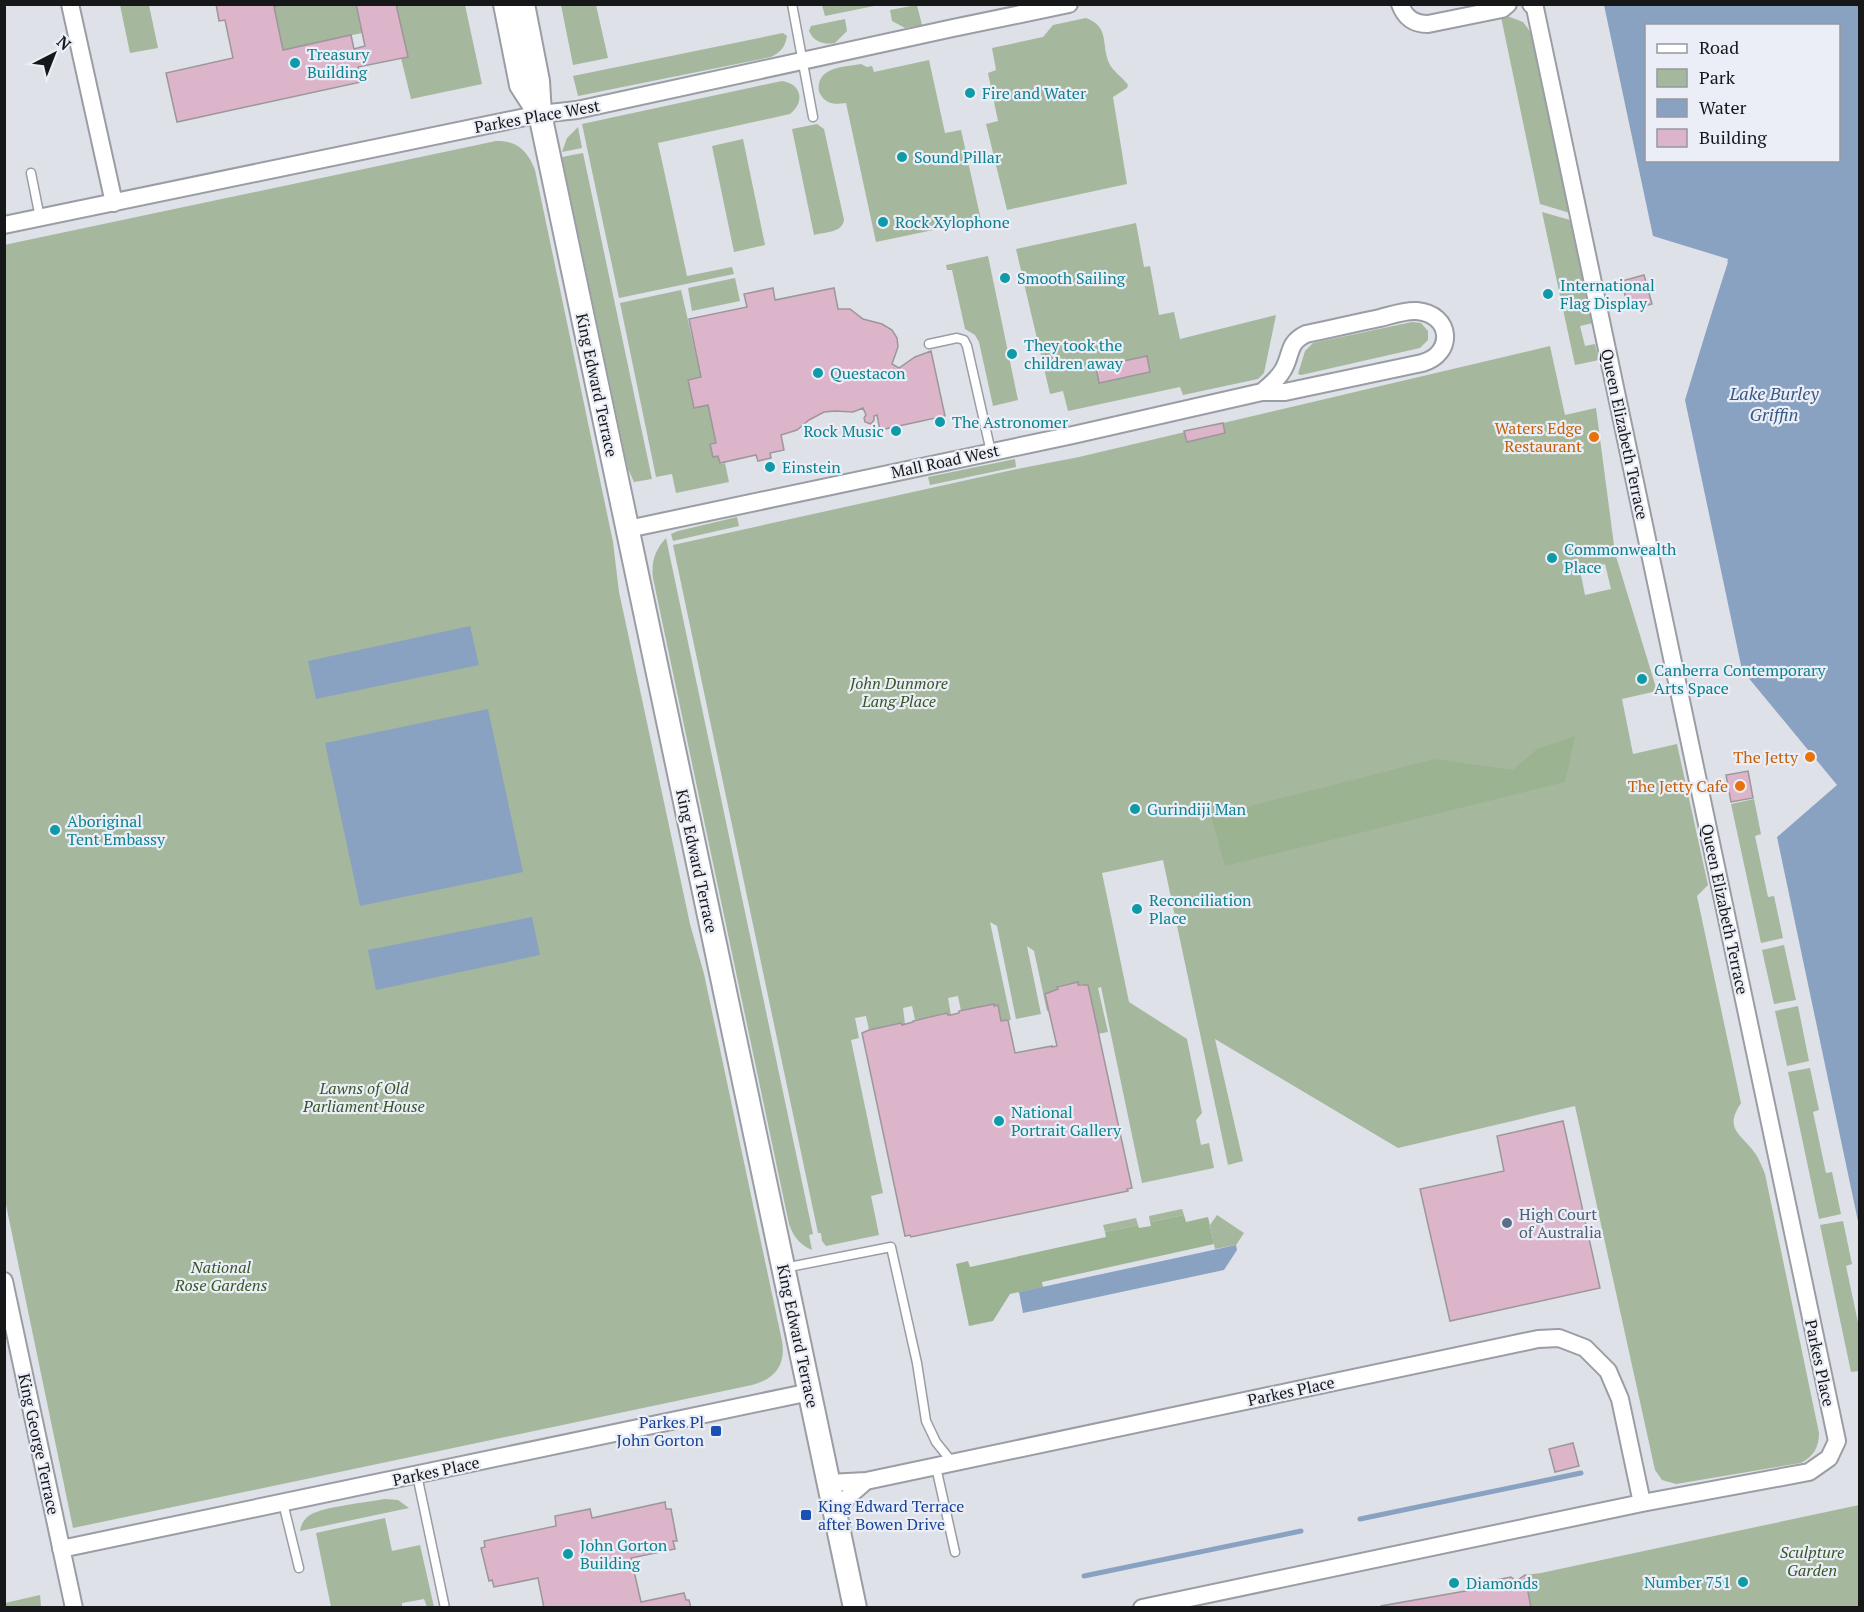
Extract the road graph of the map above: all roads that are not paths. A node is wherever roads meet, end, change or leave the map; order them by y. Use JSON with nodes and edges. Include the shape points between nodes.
{"nodes":[{"id":1,"x":70,"y":4,"type":"edge"},
{"id":2,"x":505,"y":4,"type":"edge"},
{"id":3,"x":523,"y":4,"type":"edge"},
{"id":4,"x":792,"y":4,"type":"edge"},
{"id":5,"x":1069,"y":4,"type":"edge"},
{"id":6,"x":1400,"y":4,"type":"edge"},
{"id":7,"x":1508,"y":4,"type":"edge"},
{"id":8,"x":1532,"y":4,"type":"edge"},
{"id":9,"x":802,"y":61,"type":"junction"},
{"id":10,"x":540,"y":114,"type":"junction"},
{"id":11,"x":813,"y":117,"type":"dead end"},
{"id":12,"x":31,"y":172,"type":"dead end"},
{"id":13,"x":114,"y":203,"type":"junction"},
{"id":14,"x":40,"y":218,"type":"junction"},
{"id":15,"x":4,"y":225,"type":"edge"},
{"id":16,"x":929,"y":344,"type":"dead end"},
{"id":17,"x":1262,"y":392,"type":"junction"},
{"id":18,"x":991,"y":452,"type":"junction"},
{"id":19,"x":628,"y":529,"type":"junction"},
{"id":20,"x":1760,"y":1076,"type":"joint"},
{"id":21,"x":784,"y":1268,"type":"junction"},
{"id":22,"x":4,"y":1281,"type":"edge"},
{"id":23,"x":810,"y":1392,"type":"junction"},
{"id":24,"x":944,"y":1464,"type":"junction"},
{"id":25,"x":417,"y":1474,"type":"junction"},
{"id":26,"x":866,"y":1481,"type":"junction"},
{"id":27,"x":829,"y":1483,"type":"junction"},
{"id":28,"x":283,"y":1503,"type":"junction"},
{"id":29,"x":1642,"y":1503,"type":"junction"},
{"id":30,"x":836,"y":1512,"type":"junction"},
{"id":31,"x":61,"y":1549,"type":"junction"},
{"id":32,"x":955,"y":1552,"type":"dead end"},
{"id":33,"x":299,"y":1568,"type":"dead end"},
{"id":34,"x":74,"y":1608,"type":"edge"},
{"id":35,"x":445,"y":1608,"type":"edge"},
{"id":36,"x":855,"y":1608,"type":"edge"},
{"id":37,"x":1142,"y":1608,"type":"edge"}],
"edges":[{"from":1,"to":13,"type":"street"},
{"from":2,"to":10,"type":"main road","name":"King Edward Terrace","via":[[521,85]]},
{"from":3,"to":10,"type":"main road","name":"King Edward Terrace","via":[[538,81]]},
{"from":4,"to":9,"type":"lane"},
{"from":5,"to":9,"type":"street","name":"Parkes Place West"},
{"from":6,"to":7,"type":"street","via":[[1410,20],[1428,24],[1502,9]]},
{"from":8,"to":20,"type":"street","name":"Queen Elizabeth Terrace"},
{"from":9,"to":10,"type":"street","name":"Parkes Place West","via":[[577,110]]},
{"from":9,"to":11,"type":"lane"},
{"from":10,"to":13,"type":"street","name":"Parkes Place West"},
{"from":10,"to":19,"type":"main road","name":"King Edward Terrace"},
{"from":12,"to":14,"type":"lane"},
{"from":13,"to":14,"type":"street","name":"Parkes Place West"},
{"from":14,"to":15,"type":"street","name":"Parkes Place West"},
{"from":16,"to":18,"type":"lane","via":[[964,340]]},
{"from":17,"to":17,"type":"street","name":"Mall Road West","via":[[1283,371],[1293,343],[1306,334],[1413,311],[1433,316],[1445,330],[1442,348],[1427,362],[1285,392]]},
{"from":17,"to":18,"type":"street","name":"Mall Road West"},
{"from":18,"to":19,"type":"street","name":"Mall Road West"},
{"from":19,"to":21,"type":"main road","name":"King Edward Terrace"},
{"from":20,"to":29,"type":"street","name":"Parkes Place","via":[[1837,1441],[1829,1458],[1809,1472]]},
{"from":21,"to":23,"type":"main road","name":"King Edward Terrace"},
{"from":21,"to":24,"type":"lane","via":[[891,1247],[926,1421]]},
{"from":22,"to":31,"type":"street","name":"King George Terrace"},
{"from":23,"to":25,"type":"street","name":"Parkes Place"},
{"from":23,"to":27,"type":"main road","name":"King Edward Terrace"},
{"from":24,"to":26,"type":"street","name":"Parkes Place"},
{"from":24,"to":29,"type":"street","name":"Parkes Place","via":[[1538,1339],[1558,1338],[1585,1348],[1608,1371],[1620,1399]]},
{"from":24,"to":32,"type":"lane"},
{"from":25,"to":28,"type":"street","name":"Parkes Place"},
{"from":25,"to":35,"type":"lane"},
{"from":26,"to":27,"type":"street","name":"Parkes Place"},
{"from":26,"to":30,"type":"street"},
{"from":27,"to":30,"type":"main road","name":"King Edward Terrace"},
{"from":28,"to":31,"type":"street","name":"Parkes Place"},
{"from":28,"to":33,"type":"lane"},
{"from":29,"to":37,"type":"street","name":"Parkes Place"},
{"from":30,"to":36,"type":"main road","name":"King Edward Terrace"},
{"from":31,"to":34,"type":"street","name":"King George Terrace"}]}
